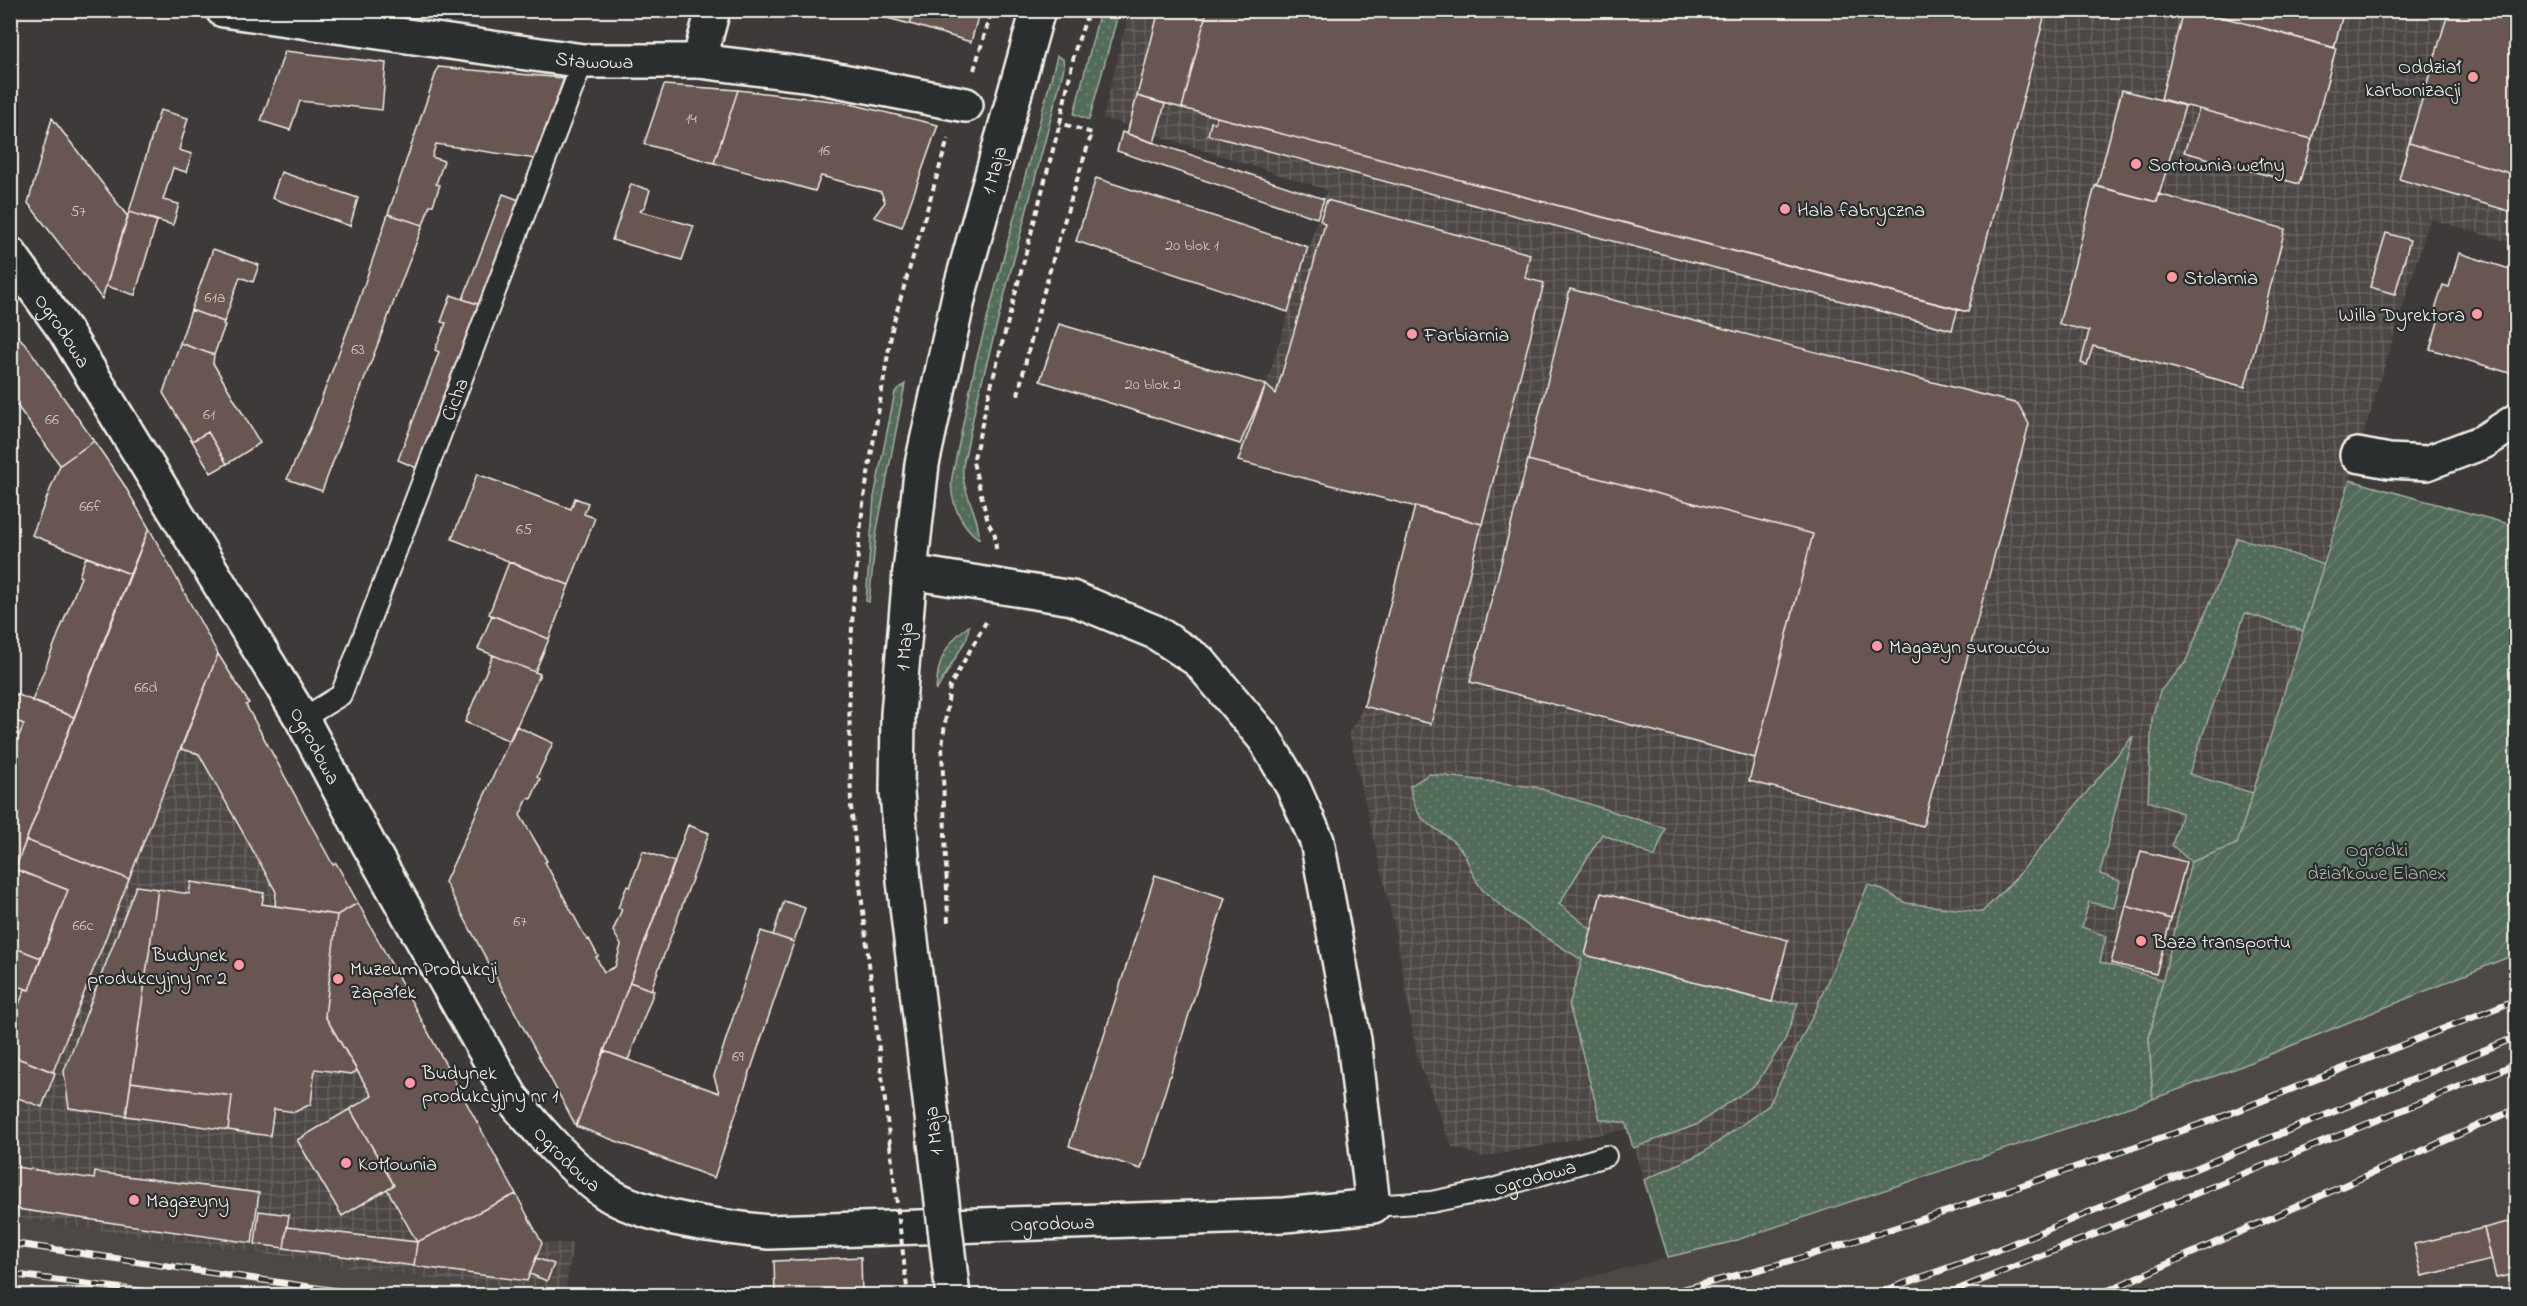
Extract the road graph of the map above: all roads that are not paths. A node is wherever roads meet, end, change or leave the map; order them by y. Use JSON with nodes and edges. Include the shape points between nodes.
{"nodes":[{"id":1,"x":223,"y":10,"type":"edge"},
{"id":2,"x":713,"y":10,"type":"edge"},
{"id":3,"x":1038,"y":10,"type":"edge"},
{"id":4,"x":583,"y":61,"type":"junction"},
{"id":5,"x":699,"y":61,"type":"junction"},
{"id":6,"x":966,"y":105,"type":"dead end"},
{"id":7,"x":10,"y":254,"type":"edge"},
{"id":8,"x":2517,"y":421,"type":"edge"},
{"id":9,"x":2357,"y":454,"type":"dead end"},
{"id":10,"x":910,"y":572,"type":"junction"},
{"id":11,"x":302,"y":719,"type":"junction"},
{"id":12,"x":1606,"y":1156,"type":"dead end"},
{"id":13,"x":1373,"y":1206,"type":"junction"},
{"id":14,"x":953,"y":1296,"type":"edge"}],
"edges":[{"from":1,"to":4,"type":"street","name":"Stawowa"},
{"from":2,"to":5,"type":"street"},
{"from":3,"to":10,"type":"street","name":"1 Maja","via":[[961,286],[922,464]]},
{"from":4,"to":5,"type":"street","name":"Stawowa"},
{"from":4,"to":11,"type":"lane","name":"Cicha","via":[[341,695]]},
{"from":5,"to":6,"type":"street","name":"Stawowa","via":[[811,75]]},
{"from":7,"to":11,"type":"street","name":"Ogrodowa","via":[[65,331]]},
{"from":8,"to":9,"type":"street","via":[[2482,442],[2427,464]]},
{"from":10,"to":13,"type":"street","via":[[1072,598],[1155,632],[1199,661],[1264,738],[1293,787],[1317,841],[1354,1040]]},
{"from":10,"to":14,"type":"street","name":"1 Maja","bridge":true,"via":[[898,714],[897,792]]},
{"from":11,"to":13,"type":"street","name":"Ogrodowa","via":[[511,1097],[572,1163],[606,1192],[630,1205],[713,1227],[769,1232],[1285,1215]]},
{"from":12,"to":13,"type":"lane","name":"Ogrodowa","via":[[1490,1190],[1431,1202]]}]}
